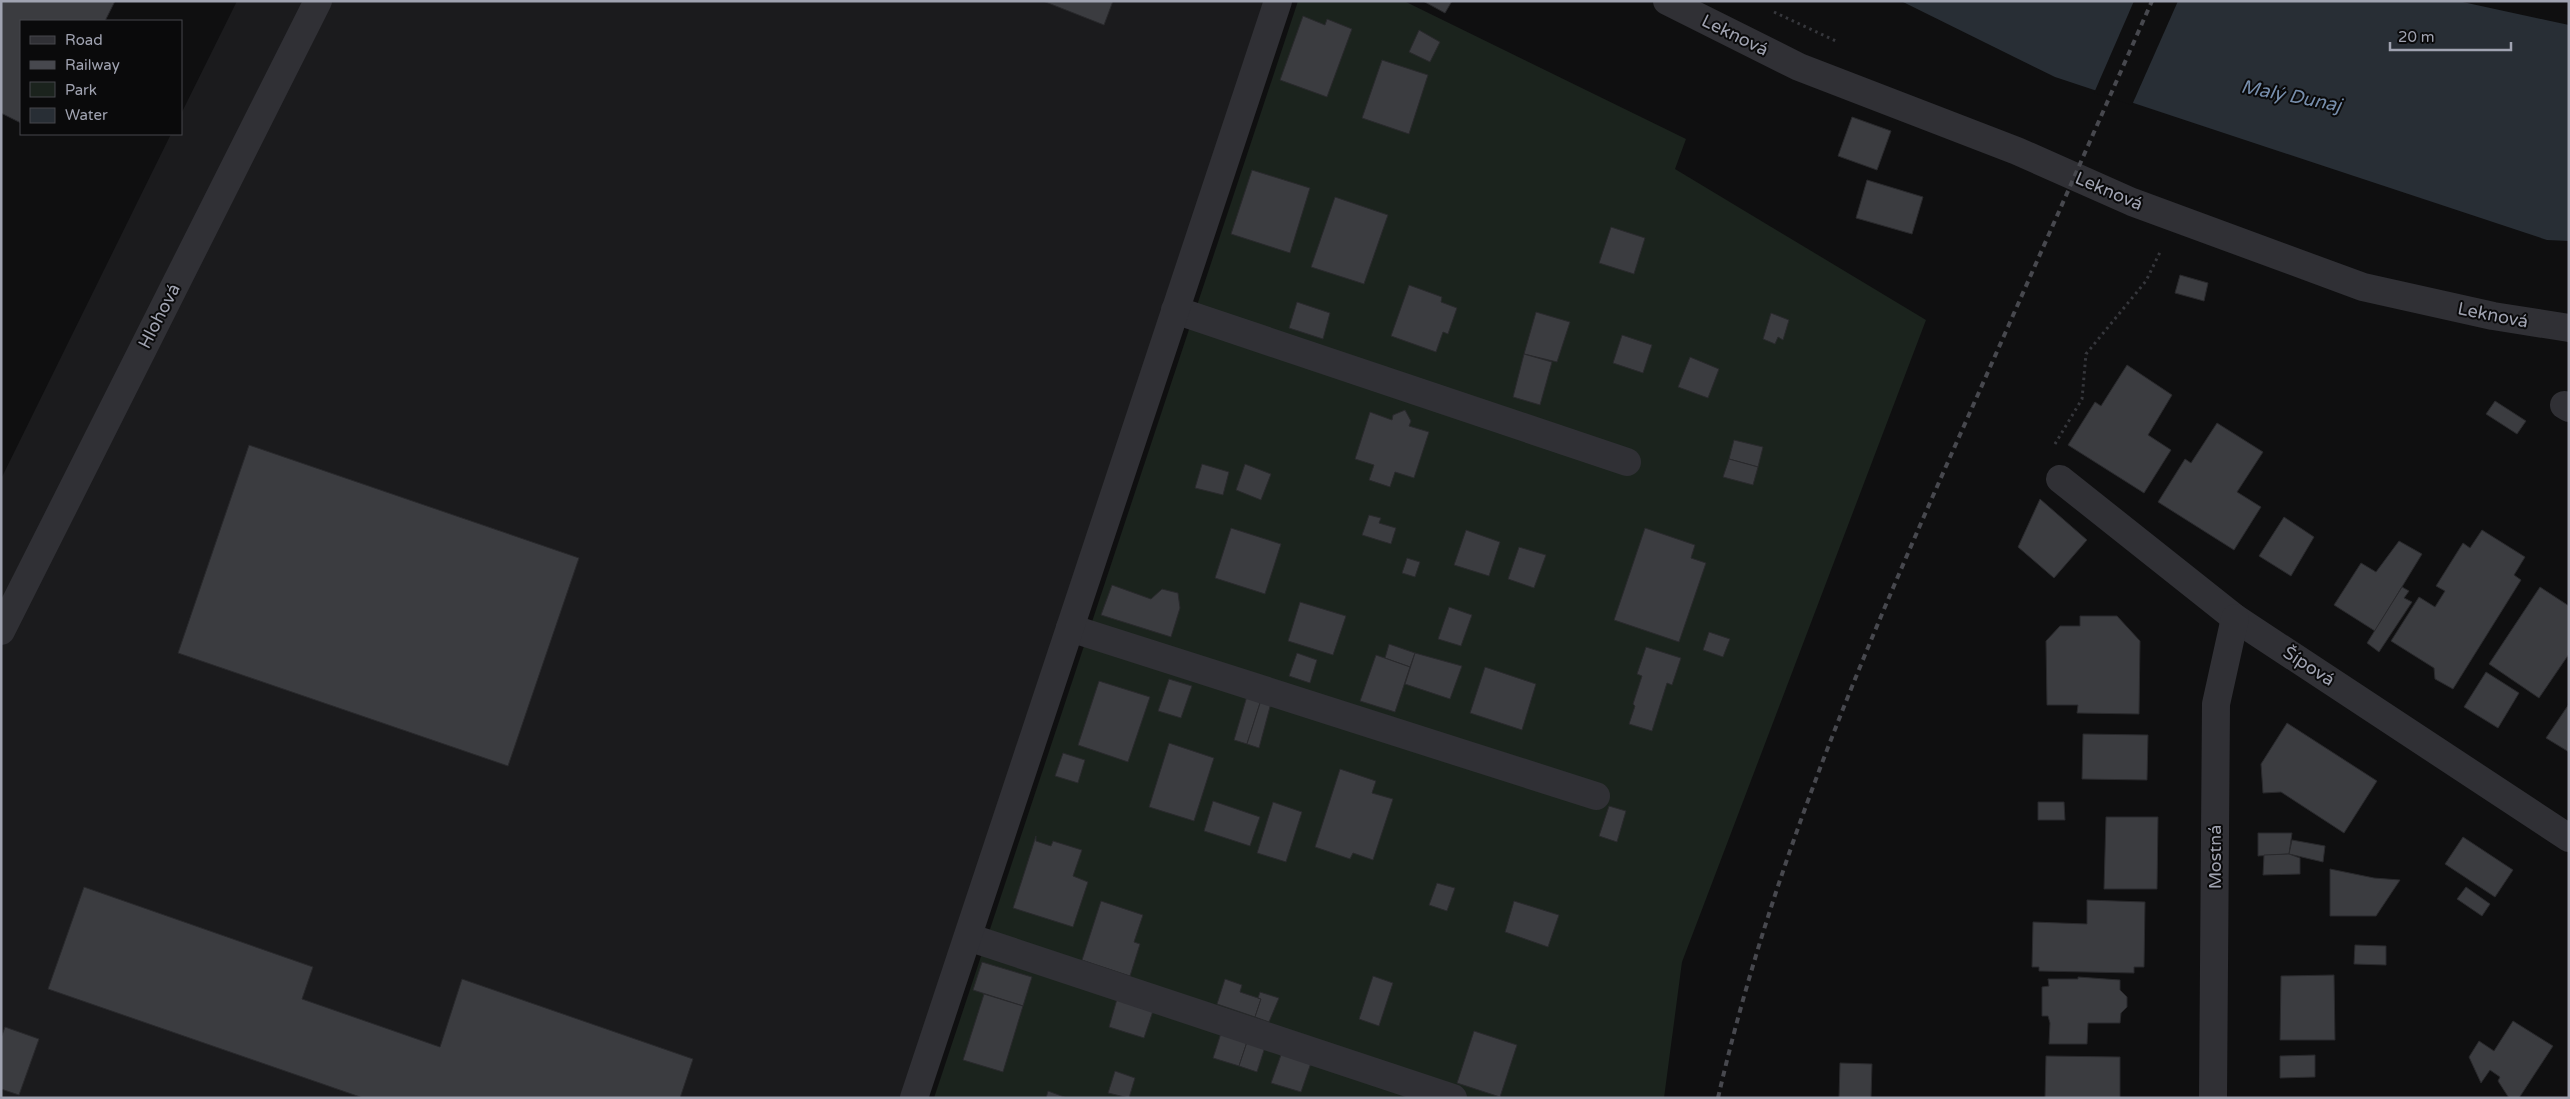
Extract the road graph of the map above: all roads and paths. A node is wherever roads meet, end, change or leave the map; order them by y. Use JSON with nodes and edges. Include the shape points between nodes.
{"nodes":[{"id":1,"x":318,"y":1,"type":"edge"},
{"id":2,"x":1278,"y":1,"type":"edge"},
{"id":3,"x":1667,"y":1,"type":"edge"},
{"id":4,"x":2176,"y":218,"type":"junction"},
{"id":5,"x":1175,"y":310,"type":"junction"},
{"id":6,"x":2569,"y":328,"type":"edge"},
{"id":7,"x":1627,"y":462,"type":"dead end"},
{"id":8,"x":2060,"y":480,"type":"joint"},
{"id":9,"x":2235,"y":618,"type":"junction"},
{"id":10,"x":1070,"y":628,"type":"junction"},
{"id":11,"x":1,"y":631,"type":"edge"},
{"id":12,"x":1596,"y":796,"type":"dead end"},
{"id":13,"x":2569,"y":838,"type":"edge"},
{"id":14,"x":968,"y":937,"type":"junction"},
{"id":15,"x":914,"y":1098,"type":"edge"},
{"id":16,"x":1453,"y":1098,"type":"edge"},
{"id":17,"x":2213,"y":1098,"type":"edge"}],
"edges":[{"from":1,"to":11,"type":"street","name":"Hlohová"},
{"from":2,"to":5,"type":"street"},
{"from":3,"to":4,"type":"street","name":"Leknová","via":[[1799,67],[2017,151]]},
{"from":4,"to":6,"type":"street","name":"Leknová","via":[[2363,287],[2493,316]]},
{"from":4,"to":8,"type":"path","via":[[2146,281],[2086,354],[2082,399],[2047,456]]},
{"from":5,"to":7,"type":"street"},
{"from":5,"to":10,"type":"street"},
{"from":8,"to":9,"type":"street","name":"Šípová"},
{"from":9,"to":13,"type":"street","name":"Šípová"},
{"from":9,"to":17,"type":"street","name":"Mostná","via":[[2216,704]]},
{"from":10,"to":12,"type":"street"},
{"from":10,"to":14,"type":"street"},
{"from":14,"to":15,"type":"street"},
{"from":14,"to":16,"type":"street"}]}
